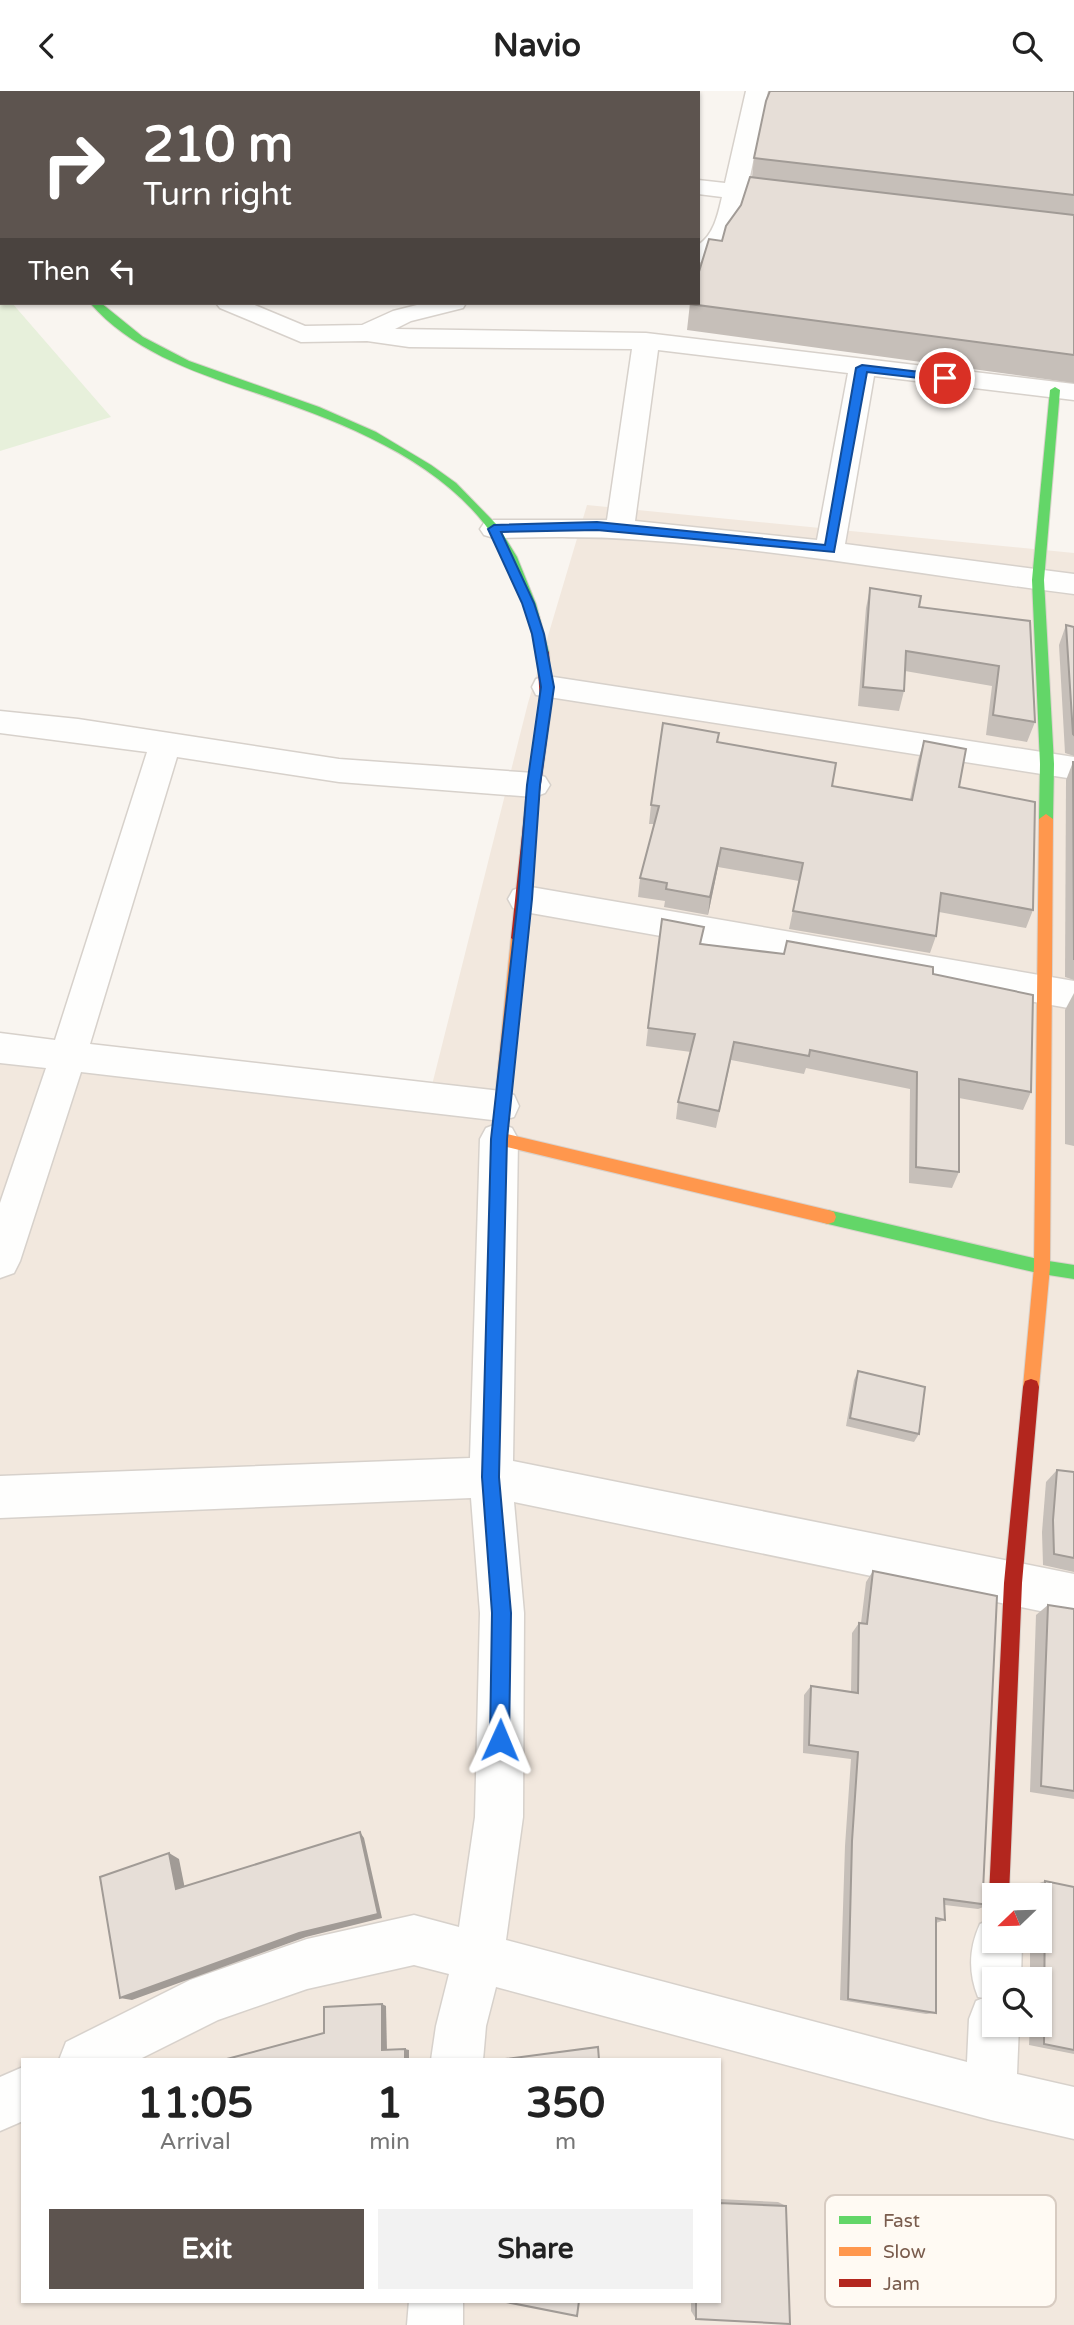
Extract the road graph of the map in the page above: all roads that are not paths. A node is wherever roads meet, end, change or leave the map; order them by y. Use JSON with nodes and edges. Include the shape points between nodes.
{"nodes":[{"id":1,"x":757,"y":91,"type":"edge"},
{"id":2,"x":700,"y":187,"type":"edge"},
{"id":3,"x":735,"y":191,"type":"junction"},
{"id":4,"x":815,"y":201,"type":"edge"},
{"id":5,"x":700,"y":255,"type":"edge"},
{"id":6,"x":97,"y":305,"type":"edge"},
{"id":7,"x":234,"y":305,"type":"edge"},
{"id":8,"x":446,"y":305,"type":"edge"},
{"id":9,"x":367,"y":333,"type":"junction"},
{"id":10,"x":646,"y":341,"type":"junction"},
{"id":11,"x":862,"y":368,"type":"junction"},
{"id":12,"x":1064,"y":391,"type":"edge"},
{"id":13,"x":620,"y":528,"type":"junction"},
{"id":14,"x":494,"y":529,"type":"junction"},
{"id":15,"x":830,"y":549,"type":"junction"},
{"id":16,"x":1038,"y":580,"type":"junction"},
{"id":17,"x":1074,"y":584,"type":"edge"},
{"id":18,"x":547,"y":687,"type":"junction"},
{"id":19,"x":0,"y":722,"type":"edge"},
{"id":20,"x":165,"y":745,"type":"junction"},
{"id":21,"x":1061,"y":766,"type":"edge"},
{"id":22,"x":534,"y":785,"type":"junction"},
{"id":23,"x":525,"y":899,"type":"junction"},
{"id":24,"x":1059,"y":993,"type":"edge"},
{"id":25,"x":0,"y":1048,"type":"edge"},
{"id":26,"x":68,"y":1057,"type":"junction"},
{"id":27,"x":500,"y":1123,"type":"junction"},
{"id":28,"x":0,"y":1261,"type":"edge"},
{"id":29,"x":1042,"y":1267,"type":"junction"},
{"id":30,"x":1074,"y":1272,"type":"edge"},
{"id":31,"x":491,"y":1477,"type":"junction"},
{"id":32,"x":0,"y":1497,"type":"edge"},
{"id":33,"x":1013,"y":1583,"type":"junction"},
{"id":34,"x":1074,"y":1596,"type":"edge"},
{"id":35,"x":1000,"y":1883,"type":"edge"},
{"id":36,"x":479,"y":1956,"type":"junction"},
{"id":37,"x":993,"y":2037,"type":"edge"},
{"id":38,"x":88,"y":2058,"type":"edge"},
{"id":39,"x":457,"y":2058,"type":"edge"},
{"id":40,"x":21,"y":2093,"type":"edge"},
{"id":41,"x":991,"y":2094,"type":"junction"},
{"id":42,"x":0,"y":2105,"type":"edge"},
{"id":43,"x":1074,"y":2113,"type":"edge"},
{"id":44,"x":436,"y":2303,"type":"edge"},
{"id":45,"x":435,"y":2325,"type":"edge"}],
"edges":[{"from":1,"to":3,"type":"street"},
{"from":2,"to":3,"type":"street"},
{"from":3,"to":4,"type":"street"},
{"from":3,"to":5,"type":"street","via":[[717,244]]},
{"from":6,"to":14,"type":"street","via":[[122,328],[177,361],[327,412],[370,433],[443,482]]},
{"from":7,"to":9,"type":"street","via":[[301,334]]},
{"from":8,"to":9,"type":"street","via":[[402,316]]},
{"from":9,"to":10,"type":"street","via":[[409,339]]},
{"from":10,"to":11,"type":"street"},
{"from":10,"to":13,"type":"street"},
{"from":11,"to":12,"type":"street"},
{"from":11,"to":15,"type":"street"},
{"from":12,"to":16,"type":"street"},
{"from":13,"to":14,"type":"street"},
{"from":13,"to":15,"type":"street"},
{"from":14,"to":18,"type":"street","via":[[531,613]]},
{"from":15,"to":16,"type":"street"},
{"from":16,"to":17,"type":"street"},
{"from":16,"to":21,"type":"street"},
{"from":18,"to":21,"type":"street"},
{"from":18,"to":22,"type":"street"},
{"from":19,"to":20,"type":"street","via":[[96,731]]},
{"from":20,"to":22,"type":"street","via":[[312,768]]},
{"from":20,"to":26,"type":"street"},
{"from":21,"to":24,"type":"street"},
{"from":22,"to":23,"type":"street"},
{"from":23,"to":24,"type":"street"},
{"from":23,"to":27,"type":"street"},
{"from":24,"to":29,"type":"street"},
{"from":25,"to":26,"type":"street"},
{"from":26,"to":27,"type":"street"},
{"from":26,"to":28,"type":"street"},
{"from":27,"to":29,"type":"street"},
{"from":27,"to":31,"type":"street"},
{"from":29,"to":30,"type":"street"},
{"from":29,"to":33,"type":"street"},
{"from":31,"to":32,"type":"street"},
{"from":31,"to":33,"type":"street"},
{"from":31,"to":36,"type":"street","via":[[502,1613],[499,1817]]},
{"from":33,"to":34,"type":"street"},
{"from":33,"to":35,"type":"street"},
{"from":36,"to":38,"type":"street","via":[[414,1940],[307,1964],[208,1998]]},
{"from":36,"to":39,"type":"street"},
{"from":36,"to":41,"type":"street"},
{"from":37,"to":41,"type":"street"},
{"from":40,"to":42,"type":"street"},
{"from":41,"to":43,"type":"street"},
{"from":44,"to":45,"type":"street"}]}
